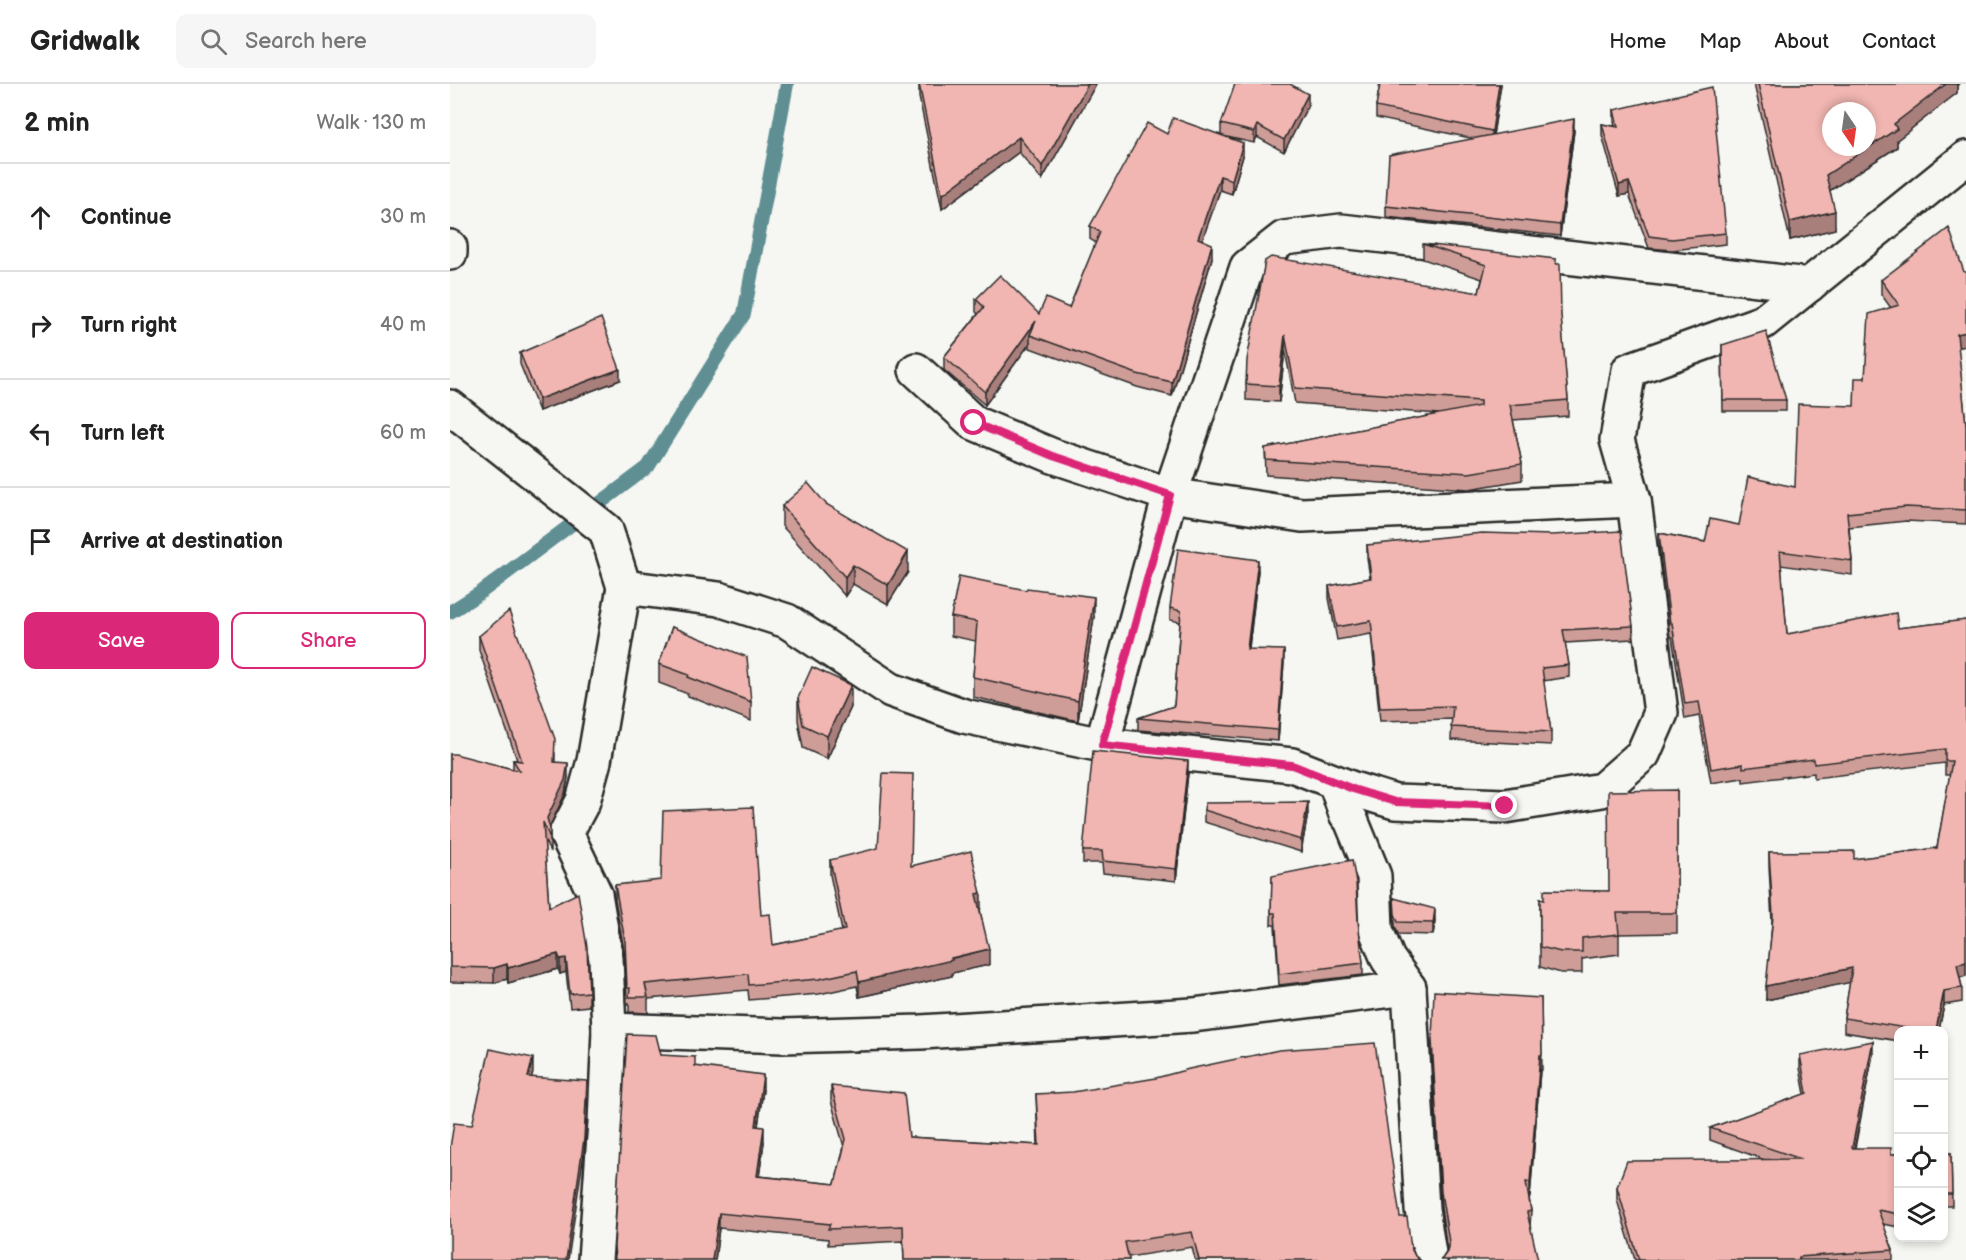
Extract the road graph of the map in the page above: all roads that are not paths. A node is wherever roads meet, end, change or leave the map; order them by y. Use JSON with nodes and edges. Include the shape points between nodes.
{"nodes":[{"id":1,"x":1966,"y":158,"type":"edge"},
{"id":2,"x":450,"y":247,"type":"edge"},
{"id":3,"x":450,"y":253,"type":"edge"},
{"id":4,"x":1809,"y":285,"type":"junction"},
{"id":5,"x":916,"y":370,"type":"dead end"},
{"id":6,"x":450,"y":407,"type":"edge"},
{"id":7,"x":1170,"y":495,"type":"junction"},
{"id":8,"x":1634,"y":500,"type":"junction"},
{"id":9,"x":624,"y":587,"type":"junction"},
{"id":10,"x":1102,"y":745,"type":"junction"},
{"id":11,"x":1335,"y":782,"type":"junction"},
{"id":12,"x":1409,"y":988,"type":"junction"},
{"id":13,"x":609,"y":1030,"type":"junction"},
{"id":14,"x":595,"y":1260,"type":"edge"},
{"id":15,"x":1430,"y":1260,"type":"edge"}],
"edges":[{"from":1,"to":4,"type":"street"},
{"from":2,"to":3,"type":"street"},
{"from":4,"to":7,"type":"street","via":[[1341,231],[1284,238],[1247,267]]},
{"from":4,"to":8,"type":"street","via":[[1763,322],[1629,370],[1617,440]]},
{"from":5,"to":7,"type":"street","via":[[974,423],[1053,456]]},
{"from":6,"to":9,"type":"street","via":[[606,530]]},
{"from":7,"to":8,"type":"street","via":[[1302,515]]},
{"from":7,"to":10,"type":"street"},
{"from":8,"to":11,"type":"street","via":[[1661,713],[1643,754],[1602,790],[1505,806],[1395,802]]},
{"from":9,"to":10,"type":"street","via":[[719,599],[787,621],[891,690],[964,716]]},
{"from":9,"to":13,"type":"street","via":[[594,761],[583,801],[566,833],[596,894],[606,959]]},
{"from":10,"to":11,"type":"street","via":[[1292,765]]},
{"from":11,"to":12,"type":"street","via":[[1374,876],[1376,930],[1388,959]]},
{"from":12,"to":13,"type":"street","via":[[1193,1015],[921,1032],[783,1036]]},
{"from":12,"to":15,"type":"street","via":[[1422,1209]]},
{"from":13,"to":14,"type":"street"}]}
